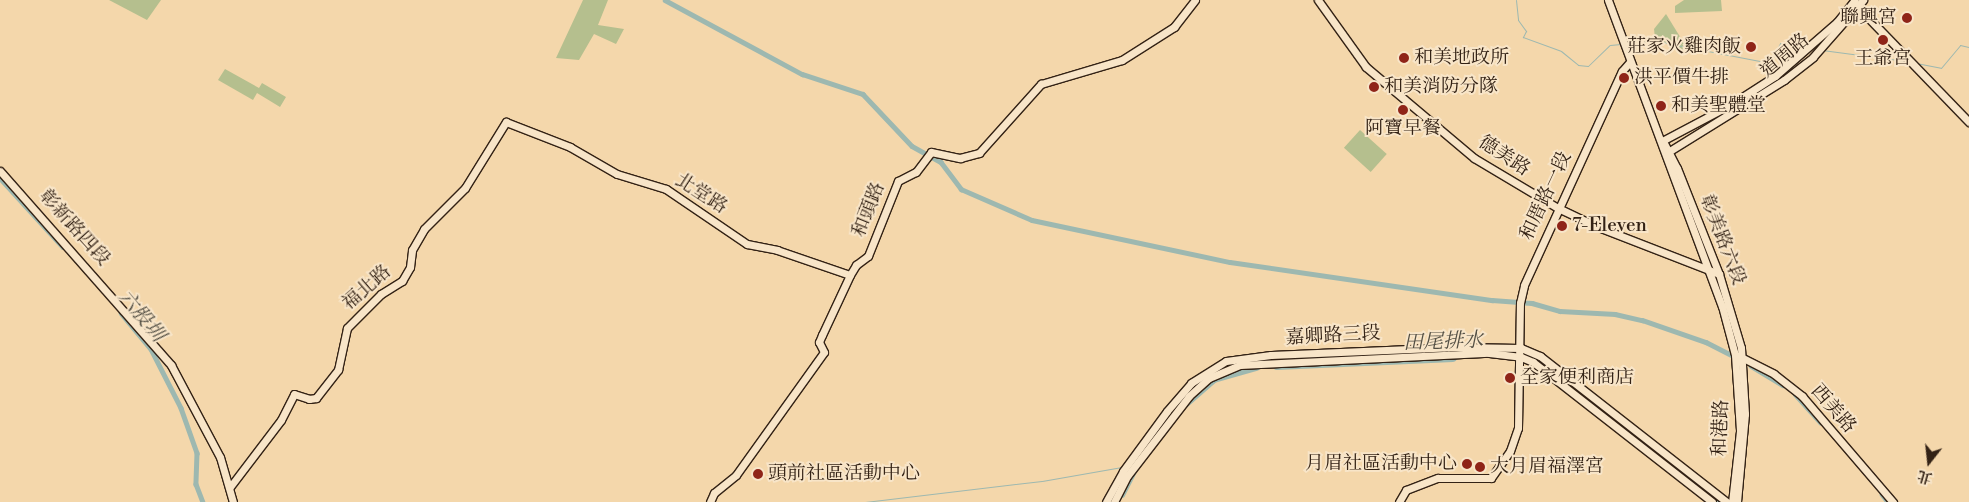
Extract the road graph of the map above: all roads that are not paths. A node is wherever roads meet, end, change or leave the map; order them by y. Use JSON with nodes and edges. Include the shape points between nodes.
{"nodes":[{"id":1,"x":1195,"y":0,"type":"edge"},
{"id":2,"x":1318,"y":0,"type":"edge"},
{"id":3,"x":1608,"y":0,"type":"edge"},
{"id":4,"x":1864,"y":0,"type":"edge"},
{"id":5,"x":1855,"y":3,"type":"edge"},
{"id":6,"x":1629,"y":63,"type":"junction"},
{"id":7,"x":1969,"y":122,"type":"edge"},
{"id":8,"x":1662,"y":141,"type":"junction"},
{"id":9,"x":491,"y":144,"type":"joint"},
{"id":10,"x":1668,"y":152,"type":"junction"},
{"id":11,"x":0,"y":170,"type":"edge"},
{"id":12,"x":1558,"y":208,"type":"junction"},
{"id":13,"x":1710,"y":272,"type":"junction"},
{"id":14,"x":1719,"y":274,"type":"junction"},
{"id":15,"x":850,"y":275,"type":"junction"},
{"id":16,"x":1728,"y":312,"type":"junction"},
{"id":17,"x":1521,"y":352,"type":"junction"},
{"id":18,"x":1738,"y":359,"type":"junction"},
{"id":19,"x":230,"y":488,"type":"junction"},
{"id":20,"x":233,"y":502,"type":"edge"},
{"id":21,"x":710,"y":502,"type":"edge"},
{"id":22,"x":1106,"y":502,"type":"edge"},
{"id":23,"x":1114,"y":502,"type":"edge"},
{"id":24,"x":1399,"y":502,"type":"edge"},
{"id":25,"x":1712,"y":502,"type":"edge"},
{"id":26,"x":1727,"y":502,"type":"edge"},
{"id":27,"x":1732,"y":502,"type":"edge"},
{"id":28,"x":1738,"y":502,"type":"edge"},
{"id":29,"x":1893,"y":502,"type":"edge"}],
"edges":[{"from":1,"to":15,"type":"street","name":"和頭路","via":[[1174,27],[1122,60],[1041,84],[979,153],[960,158],[931,152],[916,172],[898,181],[868,256],[856,265]]},
{"from":2,"to":12,"type":"street","name":"德美路","via":[[1366,66],[1426,120],[1474,158]]},
{"from":3,"to":6,"type":"street","name":"彰美路六段"},
{"from":4,"to":5,"type":"street","name":"道周路"},
{"from":5,"to":7,"type":"street"},
{"from":5,"to":8,"type":"street","name":"道周路","via":[[1775,76],[1730,105]]},
{"from":5,"to":10,"type":"street","name":"道周路","via":[[1813,57],[1784,80]]},
{"from":6,"to":8,"type":"street","name":"彰美路六段"},
{"from":6,"to":12,"type":"street","name":"和厝路一段","via":[[1622,71]]},
{"from":8,"to":10,"type":"street","name":"彰美路六段"},
{"from":9,"to":15,"type":"street","name":"北堂路","via":[[502,127],[511,122],[570,147],[617,174],[666,189],[747,244],[777,250]]},
{"from":9,"to":19,"type":"street","name":"福北路","via":[[465,188],[424,229],[412,250],[410,266],[402,281],[381,294],[347,328],[338,370],[316,398],[294,394],[281,420]]},
{"from":10,"to":13,"type":"street","name":"彰美路六段"},
{"from":10,"to":14,"type":"street","name":"彰美路六段"},
{"from":11,"to":19,"type":"street","name":"彰新路四段","via":[[166,358],[209,434]]},
{"from":12,"to":13,"type":"street","name":"德美路","via":[[1640,246]]},
{"from":12,"to":17,"type":"street","name":"和厝路一段","via":[[1524,285],[1520,303]]},
{"from":13,"to":14,"type":"street","name":"德美路"},
{"from":13,"to":16,"type":"street","name":"彰美路六段"},
{"from":14,"to":16,"type":"street","name":"彰美路六段"},
{"from":15,"to":21,"type":"street","name":"和頭路","via":[[820,342],[824,352],[736,475],[714,493]]},
{"from":16,"to":18,"type":"street","name":"彰美路六段"},
{"from":17,"to":22,"type":"street","name":"嘉卿路三段","via":[[1387,350],[1271,355],[1226,361],[1191,383],[1123,472]]},
{"from":17,"to":23,"type":"street","name":"嘉卿路三段","via":[[1240,365],[1209,378],[1189,396],[1128,475]]},
{"from":17,"to":24,"type":"street","name":"和厝路一段","via":[[1516,437],[1491,478],[1438,478],[1406,490]]},
{"from":17,"to":25,"type":"street","name":"嘉卿路三段"},
{"from":17,"to":26,"type":"street","name":"嘉卿路三段","via":[[1540,356]]},
{"from":18,"to":27,"type":"street","name":"和港路","via":[[1740,431]]},
{"from":18,"to":28,"type":"street","name":"和港路","via":[[1746,414]]},
{"from":18,"to":29,"type":"street","name":"西美路","via":[[1774,374],[1802,396]]},
{"from":19,"to":20,"type":"street","name":"彰新路四段"}]}
